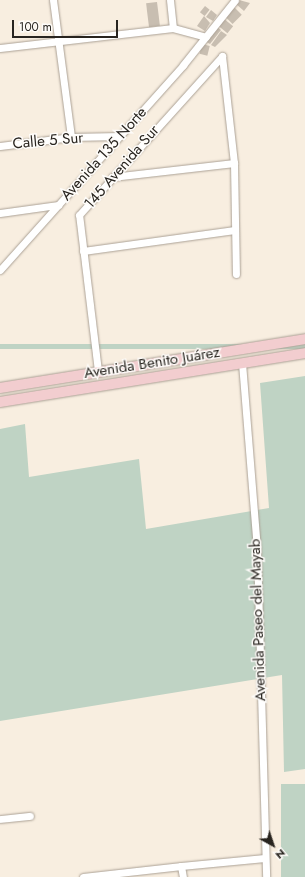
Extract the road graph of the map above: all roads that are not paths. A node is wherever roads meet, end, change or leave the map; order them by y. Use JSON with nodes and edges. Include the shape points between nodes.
{"nodes":[{"id":1,"x":53,"y":0,"type":"edge"},
{"id":2,"x":170,"y":0,"type":"edge"},
{"id":3,"x":235,"y":0,"type":"edge"},
{"id":4,"x":173,"y":28,"type":"junction"},
{"id":5,"x":206,"y":37,"type":"junction"},
{"id":6,"x":60,"y":42,"type":"junction"},
{"id":7,"x":0,"y":48,"type":"edge"},
{"id":8,"x":120,"y":136,"type":"junction"},
{"id":9,"x":71,"y":137,"type":"junction"},
{"id":10,"x":0,"y":146,"type":"edge"},
{"id":11,"x":234,"y":163,"type":"junction"},
{"id":12,"x":112,"y":177,"type":"junction"},
{"id":13,"x":58,"y":206,"type":"junction"},
{"id":14,"x":0,"y":213,"type":"edge"},
{"id":15,"x":235,"y":230,"type":"junction"},
{"id":16,"x":83,"y":251,"type":"junction"},
{"id":17,"x":0,"y":270,"type":"edge"},
{"id":18,"x":236,"y":274,"type":"dead end"},
{"id":19,"x":305,"y":340,"type":"edge"},
{"id":20,"x":305,"y":353,"type":"edge"},
{"id":21,"x":242,"y":363,"type":"junction"},
{"id":22,"x":98,"y":371,"type":"junction"},
{"id":23,"x":0,"y":388,"type":"edge"},
{"id":24,"x":0,"y":402,"type":"edge"},
{"id":25,"x":30,"y":816,"type":"dead end"},
{"id":26,"x":0,"y":819,"type":"edge"},
{"id":27,"x":265,"y":858,"type":"junction"},
{"id":28,"x":182,"y":866,"type":"junction"},
{"id":29,"x":83,"y":877,"type":"edge"},
{"id":30,"x":183,"y":877,"type":"edge"},
{"id":31,"x":266,"y":877,"type":"edge"}],
"edges":[{"from":1,"to":6,"type":"street"},
{"from":2,"to":4,"type":"street"},
{"from":3,"to":5,"type":"street","name":"Avenida 135 Norte"},
{"from":4,"to":5,"type":"street"},
{"from":4,"to":6,"type":"street"},
{"from":5,"to":8,"type":"street","name":"Avenida 135 Norte"},
{"from":6,"to":7,"type":"street"},
{"from":6,"to":9,"type":"street"},
{"from":8,"to":9,"type":"street","name":"Calle 5 Sur"},
{"from":8,"to":13,"type":"street","name":"Avenida 135 Norte"},
{"from":9,"to":10,"type":"street","name":"Calle 5 Sur"},
{"from":11,"to":12,"type":"street"},
{"from":11,"to":12,"type":"street","name":"145 Avenida Sur","via":[[222,56]]},
{"from":11,"to":15,"type":"street"},
{"from":12,"to":16,"type":"street","name":"145 Avenida Sur","via":[[79,215]]},
{"from":13,"to":14,"type":"street"},
{"from":13,"to":17,"type":"street","name":"Avenida 135 Norte"},
{"from":15,"to":16,"type":"street"},
{"from":15,"to":18,"type":"street"},
{"from":16,"to":22,"type":"street","name":"145 Avenida Sur"},
{"from":19,"to":22,"type":"main road","name":"Avenida Benito Juárez"},
{"from":20,"to":21,"type":"main road","name":"Avenida Benito Juárez"},
{"from":21,"to":24,"type":"main road","name":"Avenida Benito Juárez"},
{"from":21,"to":27,"type":"street","name":"Avenida Paseo del Mayab","via":[[257,549]]},
{"from":22,"to":23,"type":"main road","name":"Avenida Benito Juárez"},
{"from":25,"to":26,"type":"street"},
{"from":27,"to":28,"type":"street"},
{"from":27,"to":31,"type":"street","name":"Avenida Paseo del Mayab"},
{"from":28,"to":29,"type":"street"},
{"from":28,"to":30,"type":"street"}]}
